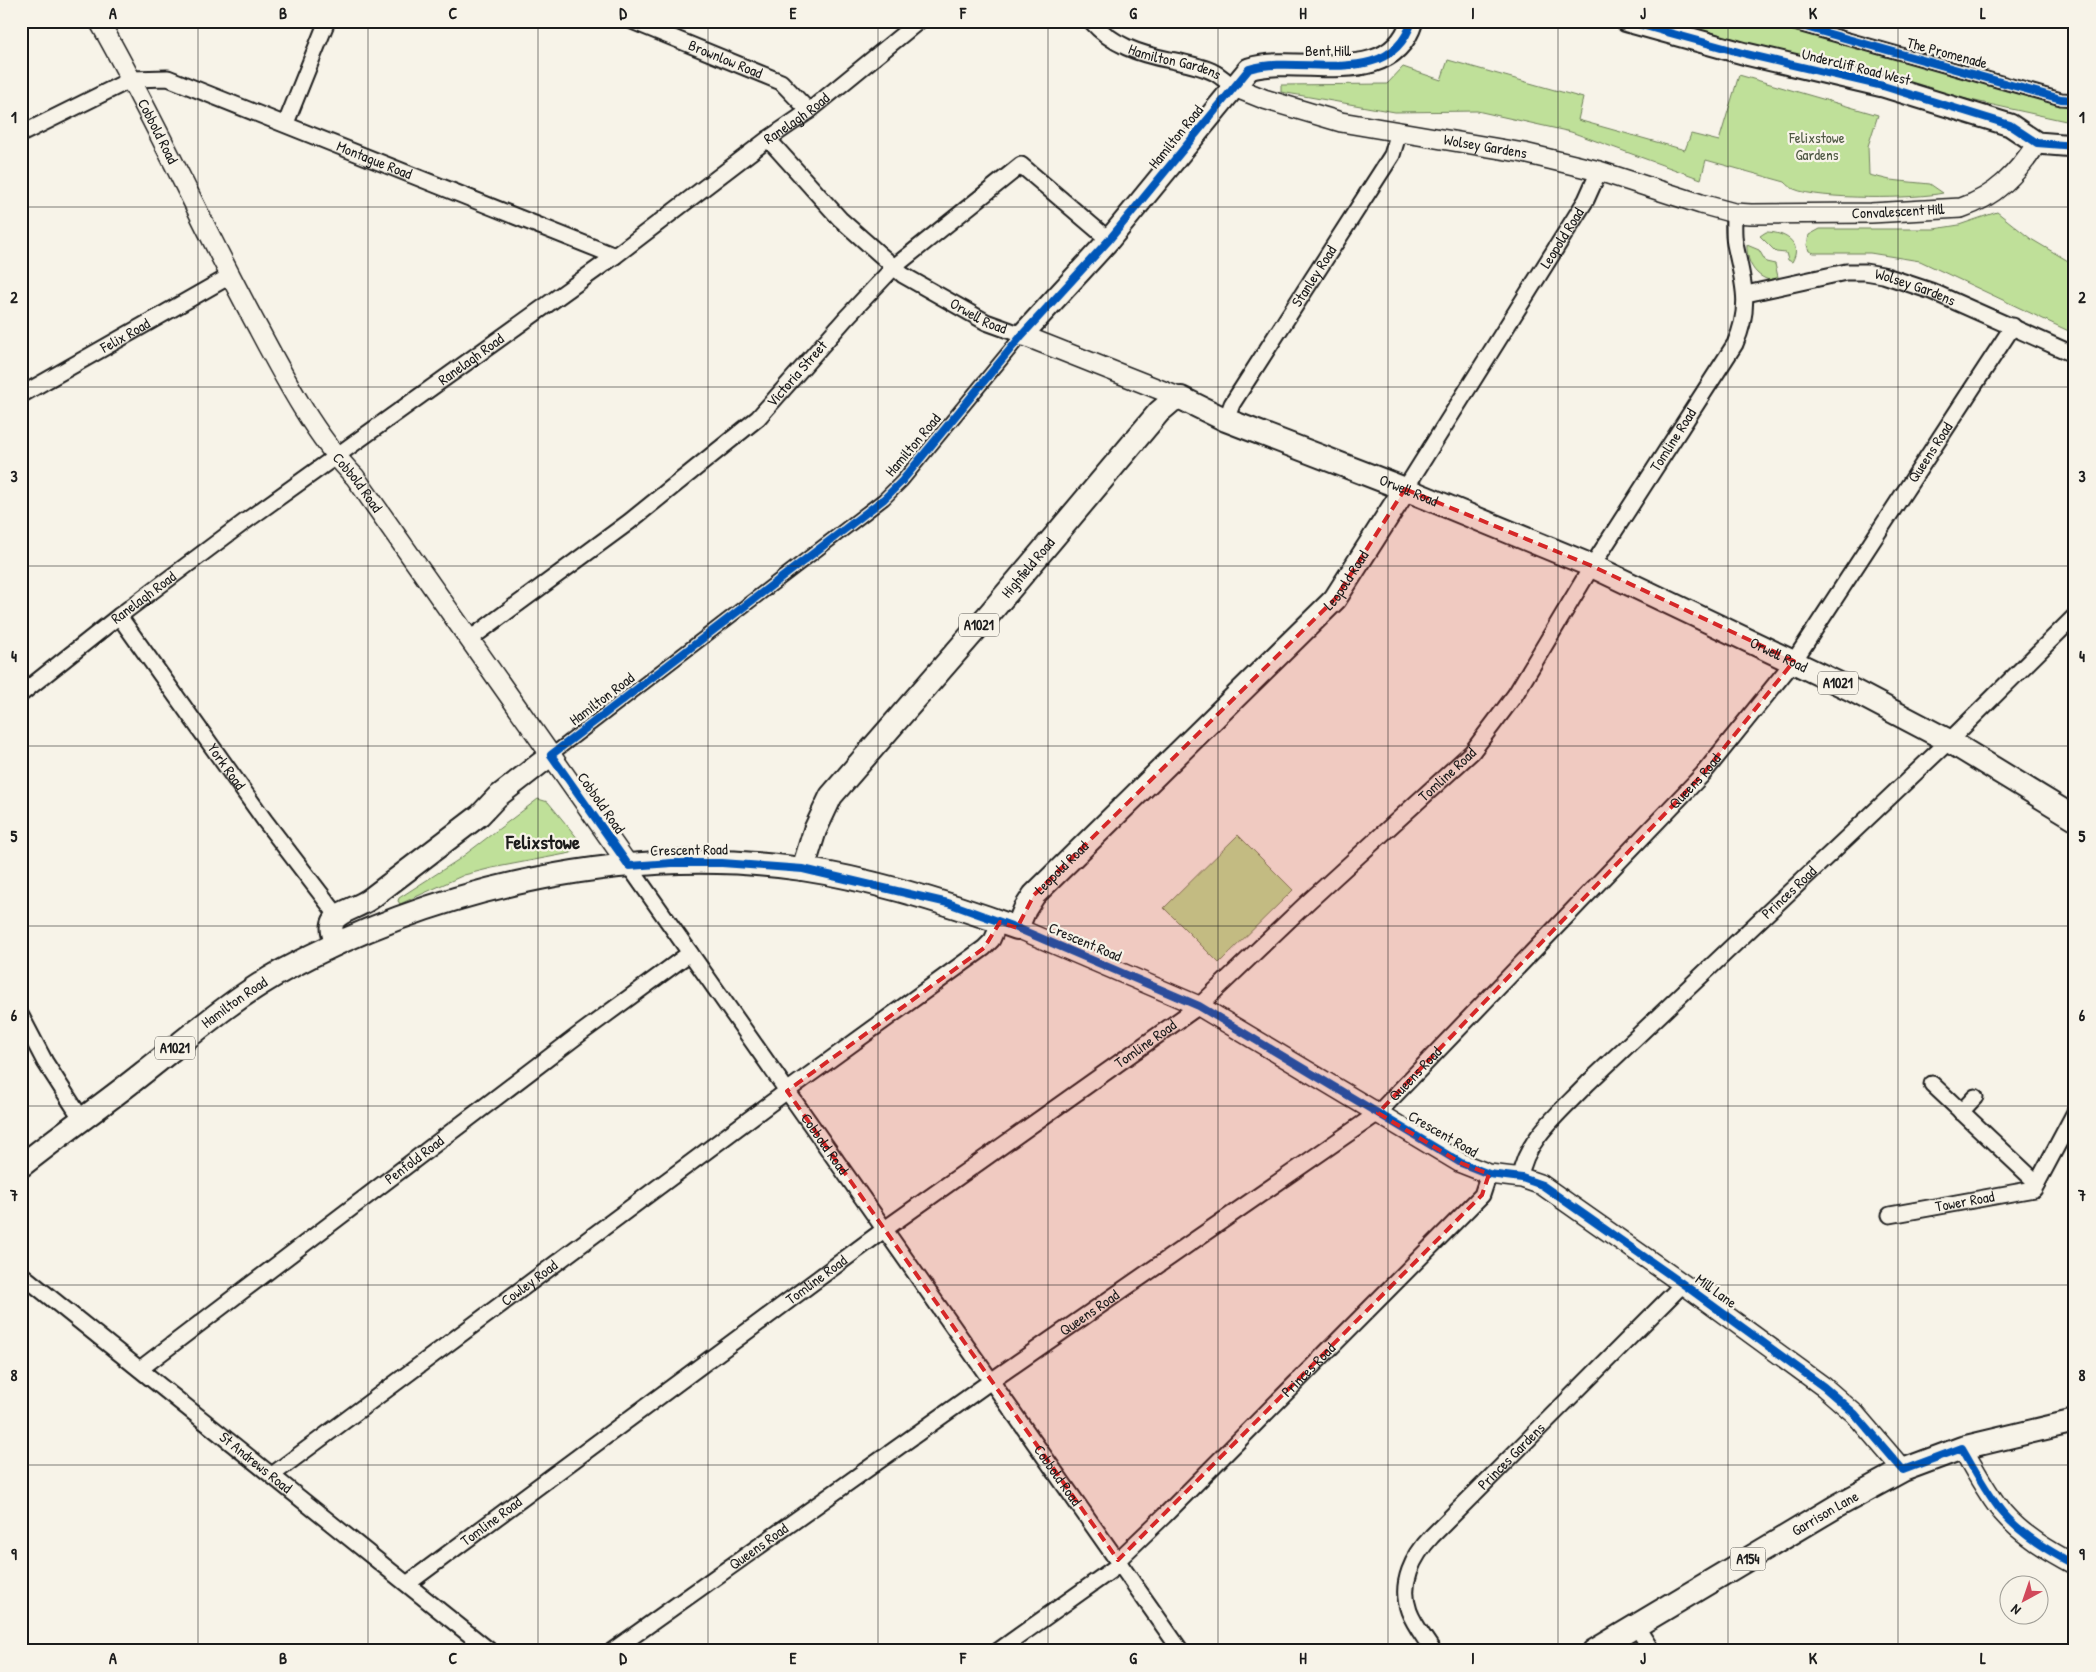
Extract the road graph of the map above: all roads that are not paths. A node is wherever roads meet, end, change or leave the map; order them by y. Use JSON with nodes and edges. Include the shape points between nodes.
{"nodes":[{"id":1,"x":99,"y":21,"type":"edge"},
{"id":2,"x":328,"y":21,"type":"edge"},
{"id":3,"x":632,"y":21,"type":"edge"},
{"id":4,"x":919,"y":21,"type":"edge"},
{"id":5,"x":1091,"y":21,"type":"edge"},
{"id":6,"x":1412,"y":21,"type":"edge"},
{"id":7,"x":1627,"y":21,"type":"edge"},
{"id":8,"x":1784,"y":21,"type":"edge"},
{"id":9,"x":132,"y":79,"type":"junction"},
{"id":10,"x":1234,"y":87,"type":"junction"},
{"id":11,"x":2075,"y":100,"type":"edge"},
{"id":12,"x":809,"y":111,"type":"junction"},
{"id":13,"x":286,"y":123,"type":"junction"},
{"id":14,"x":1399,"y":132,"type":"junction"},
{"id":15,"x":21,"y":134,"type":"edge"},
{"id":16,"x":768,"y":139,"type":"junction"},
{"id":17,"x":2037,"y":143,"type":"junction"},
{"id":18,"x":2075,"y":146,"type":"edge"},
{"id":19,"x":1599,"y":171,"type":"junction"},
{"id":20,"x":1734,"y":212,"type":"junction"},
{"id":21,"x":1109,"y":240,"type":"junction"},
{"id":22,"x":615,"y":256,"type":"junction"},
{"id":23,"x":894,"y":267,"type":"junction"},
{"id":24,"x":230,"y":276,"type":"junction"},
{"id":25,"x":1746,"y":294,"type":"junction"},
{"id":26,"x":2013,"y":326,"type":"junction"},
{"id":27,"x":1022,"y":335,"type":"junction"},
{"id":28,"x":2075,"y":355,"type":"edge"},
{"id":29,"x":21,"y":395,"type":"edge"},
{"id":30,"x":1181,"y":398,"type":"junction"},
{"id":31,"x":1226,"y":420,"type":"junction"},
{"id":32,"x":336,"y":457,"type":"junction"},
{"id":33,"x":1405,"y":489,"type":"junction"},
{"id":34,"x":1592,"y":566,"type":"junction"},
{"id":35,"x":119,"y":616,"type":"junction"},
{"id":36,"x":2075,"y":616,"type":"edge"},
{"id":37,"x":470,"y":639,"type":"junction"},
{"id":38,"x":1794,"y":661,"type":"junction"},
{"id":39,"x":21,"y":694,"type":"edge"},
{"id":40,"x":1949,"y":741,"type":"junction"},
{"id":41,"x":551,"y":755,"type":"junction"},
{"id":42,"x":2075,"y":818,"type":"edge"},
{"id":43,"x":629,"y":866,"type":"junction"},
{"id":44,"x":803,"y":869,"type":"junction"},
{"id":45,"x":337,"y":915,"type":"junction"},
{"id":46,"x":1008,"y":925,"type":"junction"},
{"id":47,"x":337,"y":944,"type":"junction"},
{"id":48,"x":690,"y":953,"type":"junction"},
{"id":49,"x":1199,"y":1006,"type":"junction"},
{"id":50,"x":21,"y":1016,"type":"edge"},
{"id":51,"x":1932,"y":1084,"type":"dead end"},
{"id":52,"x":787,"y":1091,"type":"junction"},
{"id":53,"x":1975,"y":1097,"type":"dead end"},
{"id":54,"x":1961,"y":1112,"type":"junction"},
{"id":55,"x":2075,"y":1112,"type":"edge"},
{"id":56,"x":1378,"y":1113,"type":"junction"},
{"id":57,"x":81,"y":1118,"type":"junction"},
{"id":58,"x":21,"y":1166,"type":"edge"},
{"id":59,"x":1489,"y":1174,"type":"junction"},
{"id":60,"x":1520,"y":1178,"type":"junction"},
{"id":61,"x":2037,"y":1183,"type":"junction"},
{"id":62,"x":1890,"y":1215,"type":"dead end"},
{"id":63,"x":884,"y":1229,"type":"junction"},
{"id":64,"x":21,"y":1274,"type":"edge"},
{"id":65,"x":1683,"y":1284,"type":"junction"},
{"id":66,"x":140,"y":1369,"type":"junction"},
{"id":67,"x":991,"y":1381,"type":"junction"},
{"id":68,"x":2075,"y":1421,"type":"edge"},
{"id":69,"x":1962,"y":1448,"type":"junction"},
{"id":70,"x":1903,"y":1470,"type":"junction"},
{"id":71,"x":272,"y":1476,"type":"junction"},
{"id":72,"x":1119,"y":1562,"type":"junction"},
{"id":73,"x":2075,"y":1565,"type":"edge"},
{"id":74,"x":407,"y":1584,"type":"junction"},
{"id":75,"x":1636,"y":1626,"type":"junction"},
{"id":76,"x":490,"y":1651,"type":"edge"},
{"id":77,"x":612,"y":1651,"type":"edge"},
{"id":78,"x":998,"y":1651,"type":"edge"},
{"id":79,"x":1181,"y":1651,"type":"edge"},
{"id":80,"x":1433,"y":1651,"type":"edge"},
{"id":81,"x":1594,"y":1651,"type":"edge"},
{"id":82,"x":1652,"y":1651,"type":"edge"}],
"edges":[{"from":1,"to":9,"type":"street","name":"Cobbold Road"},
{"from":2,"to":13,"type":"street"},
{"from":3,"to":12,"type":"street","name":"Brownlow Road","via":[[781,82]]},
{"from":4,"to":12,"type":"street","name":"Ranelagh Road"},
{"from":5,"to":10,"type":"street","name":"Hamilton Gardens","via":[[1122,46],[1149,56],[1198,66],[1216,73]]},
{"from":6,"to":10,"type":"main road","name":"Bent Hill","via":[[1402,40],[1378,60],[1344,66],[1260,66],[1249,69]]},
{"from":7,"to":17,"type":"main road","name":"Undercliff Road West","via":[[1746,54],[1883,86],[2010,125]]},
{"from":8,"to":11,"type":"street","name":"The Promenade","via":[[2061,99]]},
{"from":9,"to":13,"type":"street","name":"Montague Road","via":[[168,78]]},
{"from":9,"to":15,"type":"street"},
{"from":9,"to":24,"type":"street","name":"Cobbold Road"},
{"from":10,"to":14,"type":"street","name":"Wolsey Gardens","via":[[1341,122]]},
{"from":10,"to":21,"type":"main road","name":"Hamilton Road"},
{"from":12,"to":16,"type":"street","name":"Ranelagh Road"},
{"from":13,"to":22,"type":"street","name":"Montague Road"},
{"from":14,"to":19,"type":"street","name":"Wolsey Gardens","via":[[1515,151]]},
{"from":14,"to":31,"type":"street","name":"Stanley Road","via":[[1392,155],[1232,404]]},
{"from":16,"to":22,"type":"street","name":"Ranelagh Road"},
{"from":16,"to":23,"type":"street","name":"Orwell Road","via":[[840,219]]},
{"from":17,"to":18,"type":"main road","name":"Undercliff Road West"},
{"from":17,"to":20,"type":"street","name":"Convalescent Hill","via":[[2006,182],[1975,204],[1961,208],[1763,215]]},
{"from":19,"to":20,"type":"street","name":"Wolsey Gardens"},
{"from":19,"to":33,"type":"street","name":"Leopold Road","via":[[1586,200]]},
{"from":20,"to":25,"type":"street","name":"Tomline Road","via":[[1735,244]]},
{"from":21,"to":23,"type":"street","name":"Victoria Street","via":[[1021,165]]},
{"from":21,"to":27,"type":"main road","name":"Hamilton Road"},
{"from":22,"to":32,"type":"street","name":"Ranelagh Road"},
{"from":23,"to":27,"type":"street","name":"Orwell Road","via":[[912,281],[986,322]]},
{"from":23,"to":37,"type":"street","name":"Victoria Street","via":[[758,418],[629,522]]},
{"from":24,"to":29,"type":"street","name":"Felix Road"},
{"from":24,"to":32,"type":"street","name":"Cobbold Road","via":[[280,368]]},
{"from":25,"to":26,"type":"street","name":"Wolsey Gardens","via":[[1828,274],[1866,272],[1907,282]]},
{"from":25,"to":34,"type":"street","name":"Tomline Road","via":[[1745,314],[1734,344]]},
{"from":26,"to":28,"type":"street","name":"Wolsey Gardens"},
{"from":26,"to":38,"type":"street","name":"Queens Road"},
{"from":27,"to":30,"type":"street","name":"Orwell Road"},
{"from":27,"to":41,"type":"street","name":"Hamilton Road","via":[[884,499]]},
{"from":30,"to":31,"type":"main road","name":"Orwell Road","number":"A1021"},
{"from":30,"to":44,"type":"main road","name":"Highfield Road","number":"A1021","via":[[1173,400],[1159,412],[831,796],[815,830]]},
{"from":31,"to":33,"type":"main road","name":"Orwell Road","number":"A1021"},
{"from":32,"to":35,"type":"street","name":"Ranelagh Road"},
{"from":32,"to":37,"type":"street","name":"Cobbold Road","via":[[356,477]]},
{"from":33,"to":34,"type":"main road","name":"Orwell Road","number":"A1021"},
{"from":33,"to":46,"type":"main road","name":"Leopold Road","via":[[1335,599],[1034,895]]},
{"from":34,"to":38,"type":"main road","name":"Orwell Road","number":"A1021"},
{"from":34,"to":49,"type":"street","name":"Tomline Road","via":[[1515,695],[1472,752]]},
{"from":35,"to":39,"type":"street","name":"Ranelagh Road"},
{"from":35,"to":45,"type":"street","name":"York Road","via":[[265,821]]},
{"from":36,"to":40,"type":"street","name":"Princes Road"},
{"from":37,"to":41,"type":"street","name":"Cobbold Road"},
{"from":38,"to":40,"type":"main road","name":"Orwell Road","number":"A1021"},
{"from":38,"to":56,"type":"street","name":"Queens Road","via":[[1703,774]]},
{"from":40,"to":42,"type":"main road","name":"Orwell Road","number":"A1021"},
{"from":40,"to":60,"type":"street","name":"Princes Road","via":[[1588,1084],[1532,1144],[1524,1159]]},
{"from":41,"to":43,"type":"street","name":"Cobbold Road"},
{"from":41,"to":45,"type":"main road","name":"Hamilton Road","via":[[370,900]]},
{"from":43,"to":44,"type":"main road","name":"Crescent Road","number":"A1021","via":[[722,862]]},
{"from":43,"to":47,"type":"main road","name":"Hamilton Road","number":"A1021","via":[[531,879],[478,893]]},
{"from":43,"to":48,"type":"street","name":"Cobbold Road"},
{"from":44,"to":46,"type":"main road","name":"Crescent Road","via":[[948,903]]},
{"from":45,"to":47,"type":"main road","via":[[332,929]]},
{"from":46,"to":49,"type":"street","name":"Crescent Road"},
{"from":46,"to":52,"type":"street","name":"Leopold Road","via":[[984,948]]},
{"from":47,"to":57,"type":"main road","name":"Hamilton Road","number":"A1021","via":[[283,971],[230,1005]]},
{"from":48,"to":52,"type":"street","name":"Cobbold Road"},
{"from":48,"to":66,"type":"street","name":"Penfold Road","via":[[580,1033]]},
{"from":49,"to":56,"type":"street","name":"Crescent Road"},
{"from":49,"to":63,"type":"street","name":"Tomline Road"},
{"from":50,"to":57,"type":"street","via":[[45,1062]]},
{"from":51,"to":54,"type":"street"},
{"from":52,"to":63,"type":"street","name":"Cobbold Road"},
{"from":52,"to":71,"type":"street","name":"Cowley Road"},
{"from":53,"to":54,"type":"street"},
{"from":54,"to":61,"type":"street"},
{"from":55,"to":61,"type":"street"},
{"from":56,"to":59,"type":"street","name":"Crescent Road","via":[[1461,1163]]},
{"from":56,"to":67,"type":"street","name":"Queens Road"},
{"from":57,"to":58,"type":"main road","name":"Hamilton Road","number":"A1021"},
{"from":59,"to":60,"type":"street","name":"Mill Lane"},
{"from":59,"to":72,"type":"street","name":"Princes Road","via":[[1482,1195]]},
{"from":60,"to":65,"type":"street","name":"Mill Lane","via":[[1548,1189]]},
{"from":61,"to":62,"type":"street","name":"Tower Road","via":[[2034,1189]]},
{"from":63,"to":67,"type":"street","name":"Cobbold Road"},
{"from":63,"to":74,"type":"street","name":"Tomline Road"},
{"from":64,"to":66,"type":"street","name":"St Andrews Road"},
{"from":65,"to":70,"type":"street","name":"Mill Lane","via":[[1845,1404]]},
{"from":65,"to":80,"type":"street","name":"Princes Gardens","via":[[1417,1554],[1408,1572],[1407,1602],[1413,1621]]},
{"from":66,"to":71,"type":"street","name":"St Andrews Road"},
{"from":67,"to":72,"type":"street","name":"Cobbold Road"},
{"from":67,"to":77,"type":"street","name":"Queens Road"},
{"from":68,"to":69,"type":"main road","name":"Garrison Lane","number":"A154"},
{"from":69,"to":70,"type":"main road","name":"Garrison Lane","number":"A154"},
{"from":69,"to":73,"type":"street","via":[[1992,1499],[2008,1519],[2034,1541]]},
{"from":70,"to":75,"type":"main road","name":"Garrison Lane","number":"A154"},
{"from":71,"to":74,"type":"street","name":"St Andrews Road"},
{"from":72,"to":78,"type":"street","name":"Princes Road"},
{"from":72,"to":79,"type":"street","name":"Cobbold Road"},
{"from":74,"to":76,"type":"street","name":"St Andrews Road"},
{"from":75,"to":81,"type":"main road","name":"Garrison Lane","number":"A154"},
{"from":75,"to":82,"type":"street"}]}
